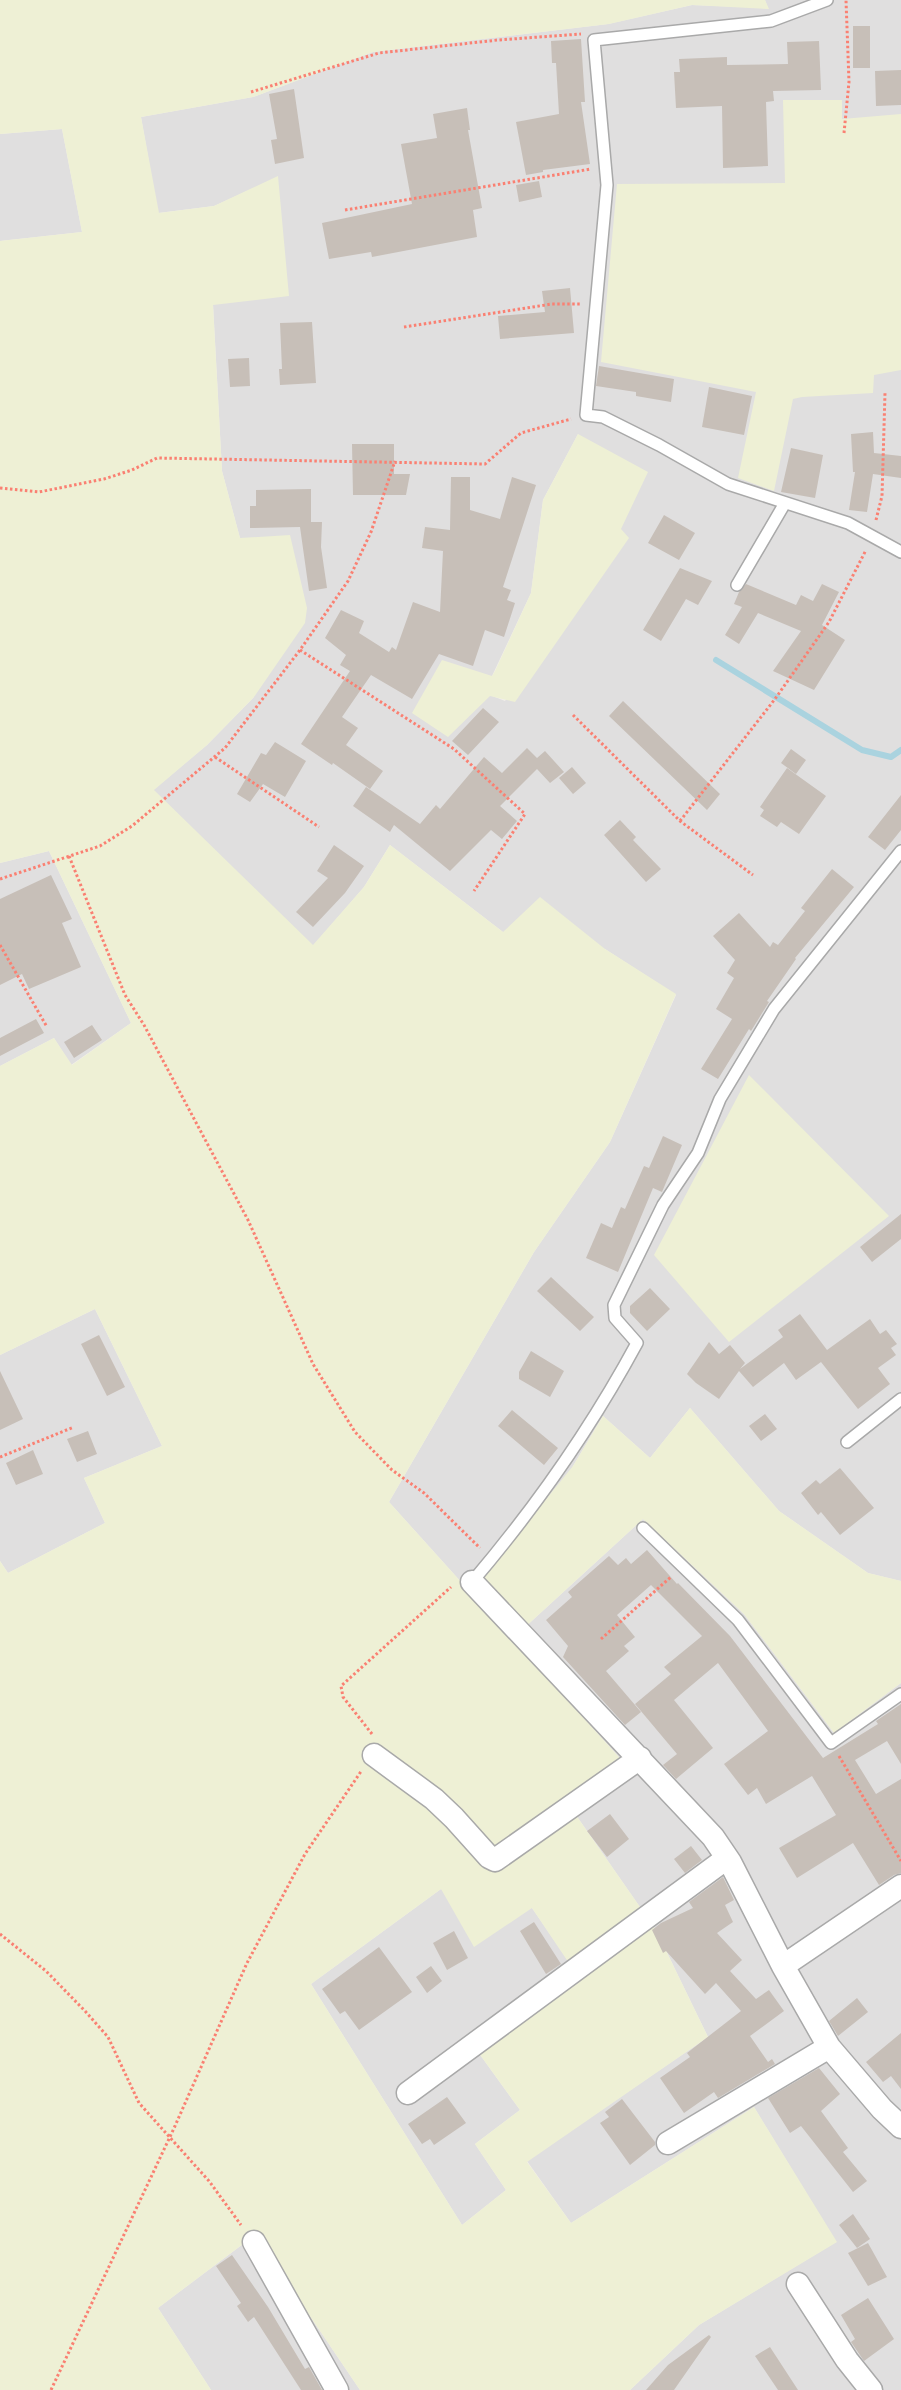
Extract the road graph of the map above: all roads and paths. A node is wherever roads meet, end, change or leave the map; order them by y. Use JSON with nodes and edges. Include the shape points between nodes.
{"nodes":[{"id":1,"x":827,"y":0,"type":"edge"},
{"id":2,"x":846,"y":0,"type":"edge"},
{"id":3,"x":594,"y":40,"type":"junction"},
{"id":4,"x":251,"y":92,"type":"dead end"},
{"id":5,"x":844,"y":132,"type":"dead end"},
{"id":6,"x":606,"y":167,"type":"junction"},
{"id":7,"x":345,"y":210,"type":"dead end"},
{"id":8,"x":597,"y":304,"type":"junction"},
{"id":9,"x":404,"y":327,"type":"dead end"},
{"id":10,"x":885,"y":393,"type":"dead end"},
{"id":11,"x":586,"y":415,"type":"junction"},
{"id":12,"x":395,"y":461,"type":"junction"},
{"id":13,"x":0,"y":488,"type":"edge"},
{"id":14,"x":785,"y":502,"type":"junction"},
{"id":15,"x":873,"y":536,"type":"junction"},
{"id":16,"x":901,"y":552,"type":"edge"},
{"id":17,"x":737,"y":585,"type":"dead end"},
{"id":18,"x":300,"y":650,"type":"junction"},
{"id":19,"x":573,"y":715,"type":"dead end"},
{"id":20,"x":215,"y":757,"type":"junction"},
{"id":21,"x":680,"y":821,"type":"junction"},
{"id":22,"x":319,"y":828,"type":"dead end"},
{"id":23,"x":901,"y":850,"type":"edge"},
{"id":24,"x":69,"y":856,"type":"junction"},
{"id":25,"x":753,"y":875,"type":"dead end"},
{"id":26,"x":0,"y":879,"type":"edge"},
{"id":27,"x":474,"y":891,"type":"dead end"},
{"id":28,"x":0,"y":945,"type":"edge"},
{"id":29,"x":47,"y":1027,"type":"dead end"},
{"id":30,"x":901,"y":1399,"type":"edge"},
{"id":31,"x":74,"y":1427,"type":"dead end"},
{"id":32,"x":848,"y":1442,"type":"dead end"},
{"id":33,"x":0,"y":1457,"type":"edge"},
{"id":34,"x":643,"y":1528,"type":"dead end"},
{"id":35,"x":492,"y":1559,"type":"junction"},
{"id":36,"x":682,"y":1567,"type":"junction"},
{"id":37,"x":472,"y":1582,"type":"junction"},
{"id":38,"x":601,"y":1639,"type":"dead end"},
{"id":39,"x":901,"y":1694,"type":"edge"},
{"id":40,"x":831,"y":1743,"type":"junction"},
{"id":41,"x":374,"y":1755,"type":"junction"},
{"id":42,"x":640,"y":1758,"type":"junction"},
{"id":43,"x":727,"y":1858,"type":"junction"},
{"id":44,"x":901,"y":1861,"type":"edge"},
{"id":45,"x":901,"y":1886,"type":"edge"},
{"id":46,"x":0,"y":1934,"type":"edge"},
{"id":47,"x":783,"y":1966,"type":"junction"},
{"id":48,"x":829,"y":2047,"type":"junction"},
{"id":49,"x":408,"y":2093,"type":"dead end"},
{"id":50,"x":901,"y":2127,"type":"edge"},
{"id":51,"x":171,"y":2136,"type":"junction"},
{"id":52,"x":668,"y":2143,"type":"dead end"},
{"id":53,"x":254,"y":2242,"type":"joint"},
{"id":54,"x":798,"y":2284,"type":"dead end"},
{"id":55,"x":51,"y":2390,"type":"edge"},
{"id":56,"x":337,"y":2390,"type":"edge"},
{"id":57,"x":871,"y":2390,"type":"edge"}],
"edges":[{"from":1,"to":3,"type":"lane","via":[[771,21]]},
{"from":2,"to":5,"type":"path","via":[[848,82]]},
{"from":3,"to":4,"type":"path","via":[[586,33],[379,53]]},
{"from":3,"to":6,"type":"lane"},
{"from":6,"to":7,"type":"path"},
{"from":6,"to":8,"type":"lane"},
{"from":8,"to":9,"type":"path","via":[[552,304]]},
{"from":8,"to":11,"type":"lane"},
{"from":10,"to":15,"type":"path","via":[[882,496]]},
{"from":11,"to":12,"type":"path","via":[[522,434],[485,464]]},
{"from":11,"to":14,"type":"lane","via":[[603,417],[728,484]]},
{"from":12,"to":13,"type":"path","via":[[157,458],[104,479],[39,492]]},
{"from":12,"to":18,"type":"path","via":[[371,532],[348,581]]},
{"from":14,"to":15,"type":"lane","via":[[848,523]]},
{"from":14,"to":17,"type":"lane"},
{"from":15,"to":16,"type":"lane"},
{"from":15,"to":21,"type":"path","via":[[829,622],[775,699]]},
{"from":18,"to":20,"type":"path"},
{"from":18,"to":27,"type":"path","via":[[454,749],[525,814]]},
{"from":19,"to":21,"type":"path"},
{"from":20,"to":22,"type":"path"},
{"from":20,"to":24,"type":"path","via":[[132,826],[100,846]]},
{"from":21,"to":25,"type":"path"},
{"from":23,"to":35,"type":"lane","via":[[774,1009],[720,1099],[698,1153],[663,1205],[614,1305],[615,1318],[637,1343],[571,1452]]},
{"from":24,"to":26,"type":"path"},
{"from":24,"to":35,"type":"path","via":[[125,995],[248,1220],[313,1364],[355,1432],[392,1470],[424,1493]]},
{"from":28,"to":29,"type":"path"},
{"from":30,"to":32,"type":"lane"},
{"from":31,"to":33,"type":"path"},
{"from":34,"to":36,"type":"lane"},
{"from":35,"to":37,"type":"lane"},
{"from":36,"to":38,"type":"path"},
{"from":36,"to":40,"type":"lane","via":[[738,1620]]},
{"from":37,"to":41,"type":"path","via":[[458,1581],[341,1686],[343,1697],[378,1741]]},
{"from":37,"to":42,"type":"street"},
{"from":39,"to":40,"type":"lane"},
{"from":40,"to":44,"type":"path"},
{"from":41,"to":42,"type":"street","via":[[434,1799],[494,1860]]},
{"from":41,"to":51,"type":"path","via":[[301,1862],[247,1963]]},
{"from":42,"to":43,"type":"street","via":[[694,1815]]},
{"from":43,"to":47,"type":"street"},
{"from":43,"to":49,"type":"street"},
{"from":45,"to":47,"type":"street"},
{"from":46,"to":51,"type":"path","via":[[46,1971],[86,2011],[108,2037],[140,2102]]},
{"from":47,"to":48,"type":"street"},
{"from":48,"to":50,"type":"street"},
{"from":48,"to":52,"type":"street"},
{"from":51,"to":53,"type":"path","via":[[210,2181]]},
{"from":51,"to":55,"type":"path"},
{"from":53,"to":56,"type":"street"},
{"from":54,"to":57,"type":"street","via":[[847,2360]]}]}
